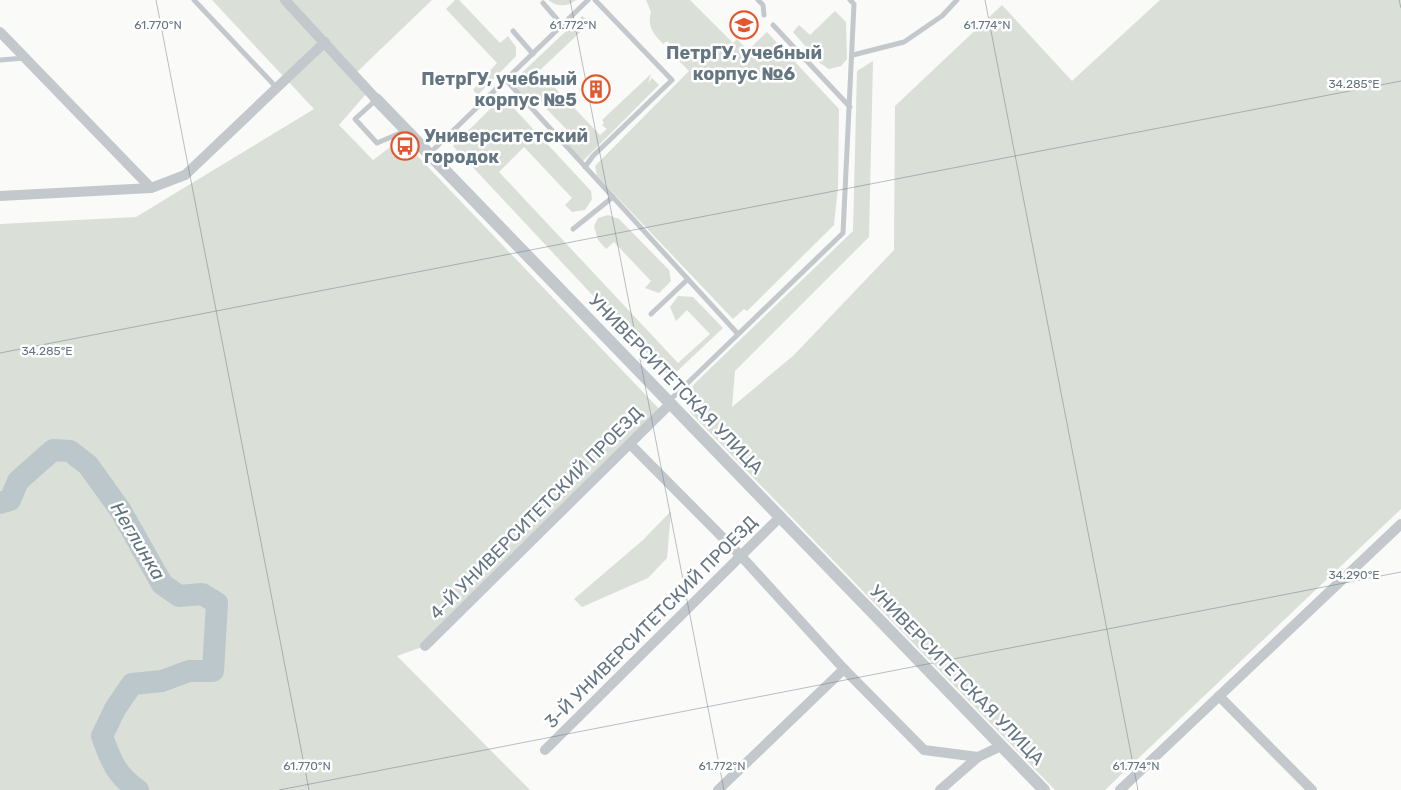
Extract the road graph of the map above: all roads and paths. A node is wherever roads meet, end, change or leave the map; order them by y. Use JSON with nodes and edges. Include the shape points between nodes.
{"nodes":[{"id":1,"x":194,"y":0,"type":"edge"},
{"id":2,"x":285,"y":0,"type":"edge"},
{"id":3,"x":588,"y":0,"type":"edge"},
{"id":4,"x":595,"y":0,"type":"edge"},
{"id":5,"x":758,"y":0,"type":"edge"},
{"id":6,"x":768,"y":0,"type":"edge"},
{"id":7,"x":850,"y":0,"type":"edge"},
{"id":8,"x":957,"y":0,"type":"edge"},
{"id":9,"x":543,"y":3,"type":"dead end"},
{"id":10,"x":763,"y":5,"type":"junction"},
{"id":11,"x":764,"y":15,"type":"dead end"},
{"id":12,"x":562,"y":25,"type":"junction"},
{"id":13,"x":773,"y":25,"type":"dead end"},
{"id":14,"x":513,"y":31,"type":"dead end"},
{"id":15,"x":0,"y":32,"type":"edge"},
{"id":16,"x":325,"y":42,"type":"junction"},
{"id":17,"x":532,"y":54,"type":"junction"},
{"id":18,"x":853,"y":55,"type":"junction"},
{"id":19,"x":26,"y":58,"type":"junction"},
{"id":20,"x":0,"y":60,"type":"edge"},
{"id":21,"x":506,"y":80,"type":"junction"},
{"id":22,"x":277,"y":88,"type":"junction"},
{"id":23,"x":376,"y":99,"type":"junction"},
{"id":24,"x":850,"y":107,"type":"junction"},
{"id":25,"x":406,"y":130,"type":"junction"},
{"id":26,"x":429,"y":154,"type":"junction"},
{"id":27,"x":585,"y":167,"type":"junction"},
{"id":28,"x":152,"y":188,"type":"junction"},
{"id":29,"x":0,"y":196,"type":"edge"},
{"id":30,"x":613,"y":197,"type":"junction"},
{"id":31,"x":573,"y":229,"type":"dead end"},
{"id":32,"x":688,"y":279,"type":"junction"},
{"id":33,"x":651,"y":314,"type":"dead end"},
{"id":34,"x":738,"y":334,"type":"junction"},
{"id":35,"x":669,"y":403,"type":"junction"},
{"id":36,"x":630,"y":444,"type":"junction"},
{"id":37,"x":780,"y":518,"type":"junction"},
{"id":38,"x":1401,"y":524,"type":"edge"},
{"id":39,"x":741,"y":556,"type":"junction"},
{"id":40,"x":425,"y":646,"type":"dead end"},
{"id":41,"x":844,"y":669,"type":"junction"},
{"id":42,"x":1219,"y":696,"type":"junction"},
{"id":43,"x":1002,"y":746,"type":"junction"},
{"id":44,"x":545,"y":750,"type":"dead end"},
{"id":45,"x":978,"y":757,"type":"junction"},
{"id":46,"x":718,"y":790,"type":"edge"},
{"id":47,"x":940,"y":790,"type":"edge"},
{"id":48,"x":1044,"y":790,"type":"edge"},
{"id":49,"x":1120,"y":790,"type":"edge"},
{"id":50,"x":1312,"y":790,"type":"edge"}],
"edges":[{"from":1,"to":22,"type":"lane"},
{"from":2,"to":16,"type":"street","name":"УНИВЕРСИТЕТСКАЯ УЛИЦА"},
{"from":3,"to":12,"type":"lane"},
{"from":4,"to":27,"type":"lane","via":[[672,80]]},
{"from":5,"to":10,"type":"lane"},
{"from":6,"to":10,"type":"lane"},
{"from":7,"to":18,"type":"lane","via":[[854,4]]},
{"from":8,"to":18,"type":"lane","via":[[942,16],[904,42]]},
{"from":9,"to":12,"type":"lane"},
{"from":10,"to":11,"type":"lane"},
{"from":12,"to":17,"type":"lane"},
{"from":13,"to":24,"type":"lane"},
{"from":14,"to":17,"type":"lane"},
{"from":15,"to":19,"type":"street"},
{"from":16,"to":22,"type":"street"},
{"from":16,"to":23,"type":"street","name":"УНИВЕРСИТЕТСКАЯ УЛИЦА"},
{"from":17,"to":21,"type":"lane"},
{"from":18,"to":24,"type":"lane"},
{"from":19,"to":20,"type":"lane"},
{"from":19,"to":28,"type":"street"},
{"from":21,"to":26,"type":"lane"},
{"from":21,"to":27,"type":"lane"},
{"from":22,"to":28,"type":"street","via":[[184,175]]},
{"from":23,"to":25,"type":"street","name":"УНИВЕРСИТЕТСКАЯ УЛИЦА"},
{"from":23,"to":25,"type":"lane","via":[[356,118],[377,144]]},
{"from":24,"to":34,"type":"lane","via":[[843,234]]},
{"from":25,"to":26,"type":"street","name":"УНИВЕРСИТЕТСКАЯ УЛИЦА"},
{"from":26,"to":35,"type":"street","name":"УНИВЕРСИТЕТСКАЯ УЛИЦА"},
{"from":27,"to":30,"type":"lane"},
{"from":28,"to":29,"type":"street"},
{"from":30,"to":31,"type":"lane"},
{"from":30,"to":32,"type":"lane"},
{"from":32,"to":33,"type":"lane"},
{"from":32,"to":34,"type":"lane"},
{"from":34,"to":35,"type":"lane"},
{"from":35,"to":36,"type":"street","name":"4-Й УНИВЕРСИТЕТСКИЙ ПРОЕЗД"},
{"from":35,"to":37,"type":"street","name":"УНИВЕРСИТЕТСКАЯ УЛИЦА"},
{"from":36,"to":39,"type":"street"},
{"from":36,"to":40,"type":"street","name":"4-Й УНИВЕРСИТЕТСКИЙ ПРОЕЗД"},
{"from":37,"to":39,"type":"street","name":"3-Й УНИВЕРСИТЕТСКИЙ ПРОЕЗД"},
{"from":37,"to":43,"type":"street","name":"УНИВЕРСИТЕТСКАЯ УЛИЦА"},
{"from":38,"to":42,"type":"street"},
{"from":39,"to":41,"type":"street"},
{"from":39,"to":44,"type":"street","name":"3-Й УНИВЕРСИТЕТСКИЙ ПРОЕЗД"},
{"from":41,"to":45,"type":"street","via":[[924,750]]},
{"from":41,"to":46,"type":"street"},
{"from":42,"to":49,"type":"street"},
{"from":42,"to":50,"type":"street"},
{"from":43,"to":45,"type":"street"},
{"from":43,"to":48,"type":"street","name":"УНИВЕРСИТЕТСКАЯ УЛИЦА"},
{"from":45,"to":47,"type":"street"}]}
